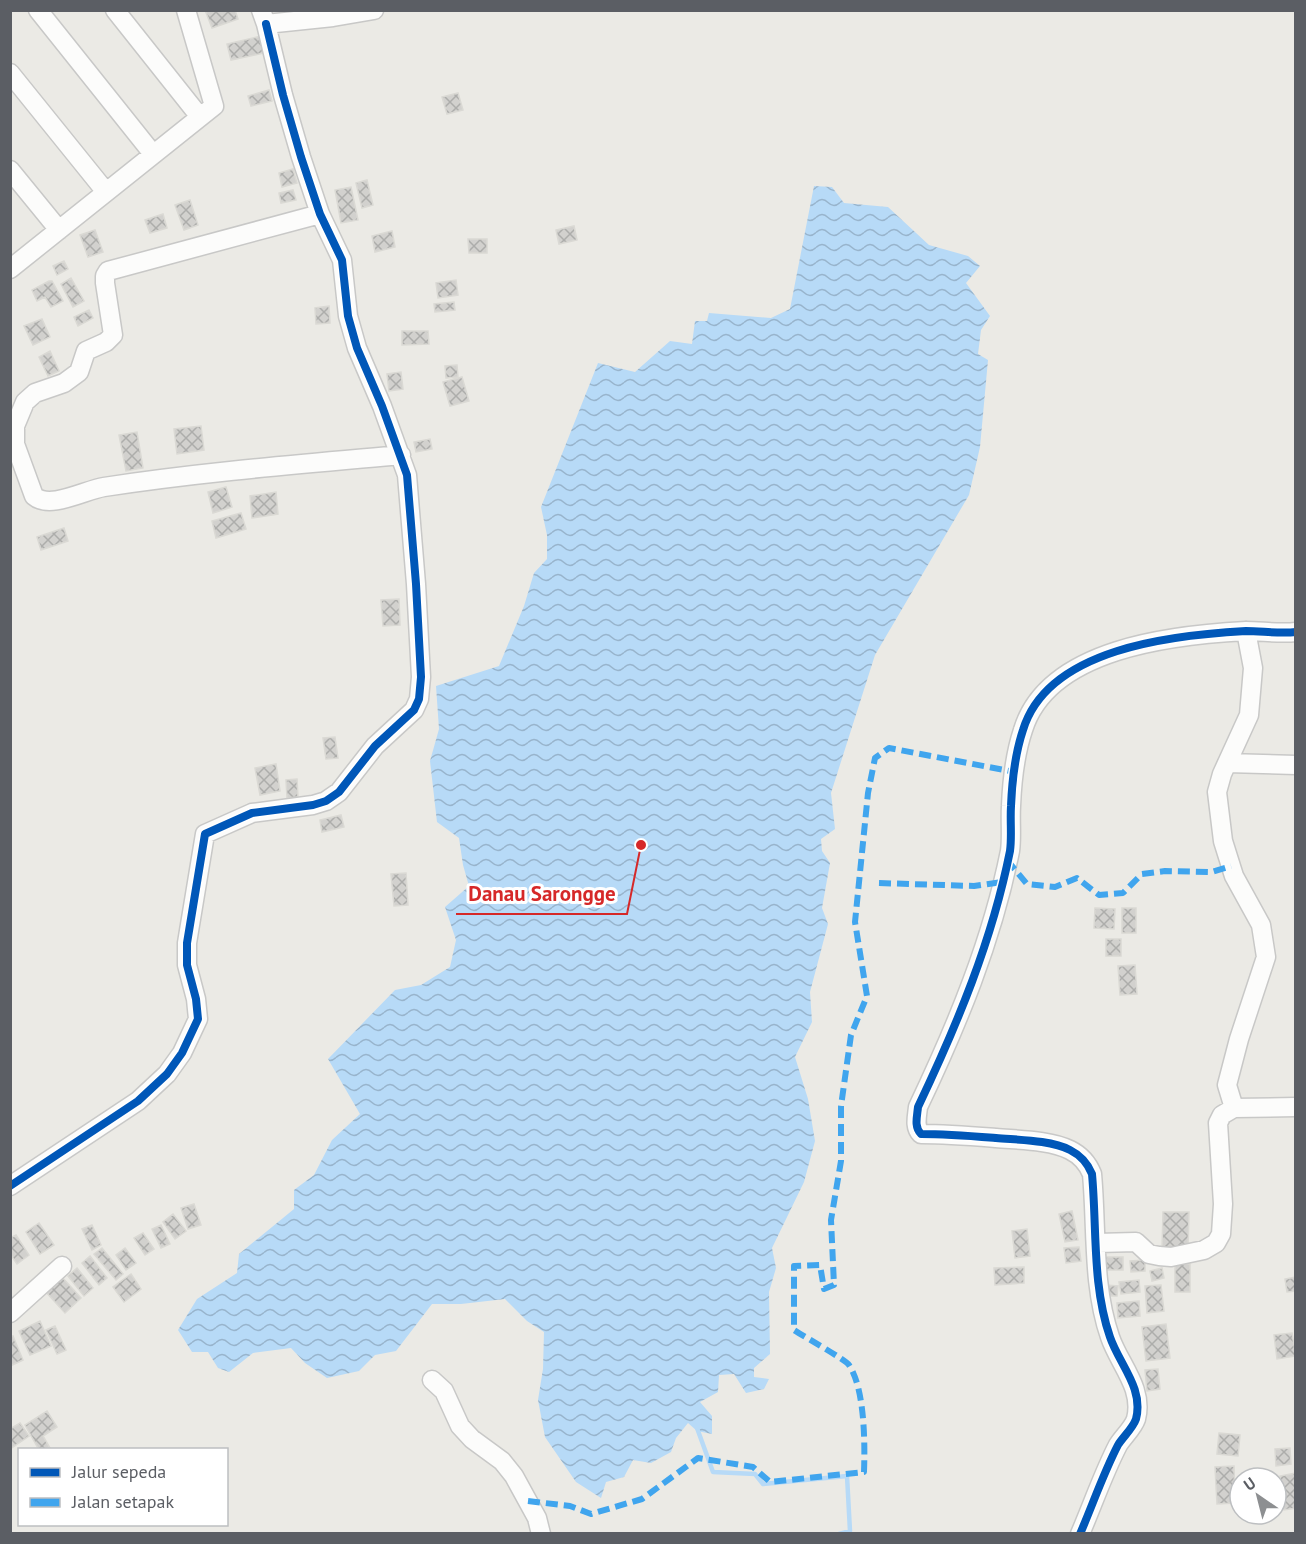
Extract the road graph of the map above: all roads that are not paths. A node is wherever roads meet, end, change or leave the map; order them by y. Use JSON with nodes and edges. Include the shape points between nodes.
{"nodes":[{"id":1,"x":38,"y":10,"type":"edge"},
{"id":2,"x":115,"y":10,"type":"edge"},
{"id":3,"x":186,"y":10,"type":"edge"},
{"id":4,"x":374,"y":10,"type":"edge"},
{"id":5,"x":263,"y":17,"type":"edge"},
{"id":6,"x":10,"y":73,"type":"edge"},
{"id":7,"x":200,"y":117,"type":"junction"},
{"id":8,"x":153,"y":154,"type":"junction"},
{"id":9,"x":10,"y":170,"type":"edge"},
{"id":10,"x":106,"y":192,"type":"junction"},
{"id":11,"x":320,"y":214,"type":"junction"},
{"id":12,"x":59,"y":230,"type":"junction"},
{"id":13,"x":11,"y":267,"type":"edge"},
{"id":14,"x":401,"y":455,"type":"junction"},
{"id":15,"x":1246,"y":631,"type":"junction"},
{"id":16,"x":1296,"y":632,"type":"edge"},
{"id":17,"x":1227,"y":763,"type":"junction"},
{"id":18,"x":1296,"y":765,"type":"edge"},
{"id":19,"x":1296,"y":1107,"type":"edge"},
{"id":20,"x":1234,"y":1108,"type":"junction"},
{"id":21,"x":10,"y":1186,"type":"edge"},
{"id":22,"x":1097,"y":1243,"type":"junction"},
{"id":23,"x":62,"y":1266,"type":"dead end"},
{"id":24,"x":10,"y":1313,"type":"edge"},
{"id":25,"x":432,"y":1380,"type":"dead end"},
{"id":26,"x":541,"y":1533,"type":"edge"},
{"id":27,"x":1080,"y":1533,"type":"edge"}],
"edges":[{"from":1,"to":8,"type":"street"},
{"from":2,"to":7,"type":"street"},
{"from":3,"to":7,"type":"street","via":[[214,106]]},
{"from":4,"to":5,"type":"street","via":[[333,17]]},
{"from":5,"to":11,"type":"street"},
{"from":6,"to":10,"type":"street"},
{"from":7,"to":8,"type":"street"},
{"from":8,"to":10,"type":"street"},
{"from":9,"to":12,"type":"street"},
{"from":10,"to":12,"type":"street"},
{"from":11,"to":14,"type":"street","via":[[342,260],[348,316],[357,348]]},
{"from":11,"to":14,"type":"street","via":[[108,271],[105,283],[113,335],[86,351],[73,378],[35,393],[25,402],[15,426],[15,444],[34,496],[50,501],[101,488],[249,468]]},
{"from":12,"to":13,"type":"street"},
{"from":14,"to":21,"type":"street","via":[[407,475],[421,678],[414,710],[375,746],[339,792],[326,801],[252,813],[206,834],[187,943],[187,965],[198,1019],[182,1053],[167,1074],[138,1101]]},
{"from":15,"to":16,"type":"street"},
{"from":15,"to":17,"type":"street","via":[[1252,656],[1249,715]]},
{"from":15,"to":22,"type":"street","via":[[1149,643],[1100,656],[1059,678],[1034,704],[1018,751],[1012,785],[1010,849],[992,925],[976,975],[918,1107],[916,1122],[921,1134],[1039,1142],[1078,1155],[1092,1174]]},
{"from":17,"to":18,"type":"street"},
{"from":17,"to":20,"type":"street","via":[[1216,792],[1223,841],[1234,876],[1261,925],[1266,957],[1227,1085]]},
{"from":19,"to":20,"type":"street"},
{"from":20,"to":22,"type":"street","via":[[1222,1115],[1218,1123],[1223,1204],[1221,1234],[1216,1243],[1204,1250],[1172,1257],[1149,1254],[1136,1242]]},
{"from":22,"to":27,"type":"street","via":[[1104,1315],[1110,1338],[1133,1382],[1136,1419],[1102,1477]]},
{"from":23,"to":24,"type":"street"},
{"from":25,"to":26,"type":"street","via":[[444,1391],[460,1426],[514,1476]]}]}
